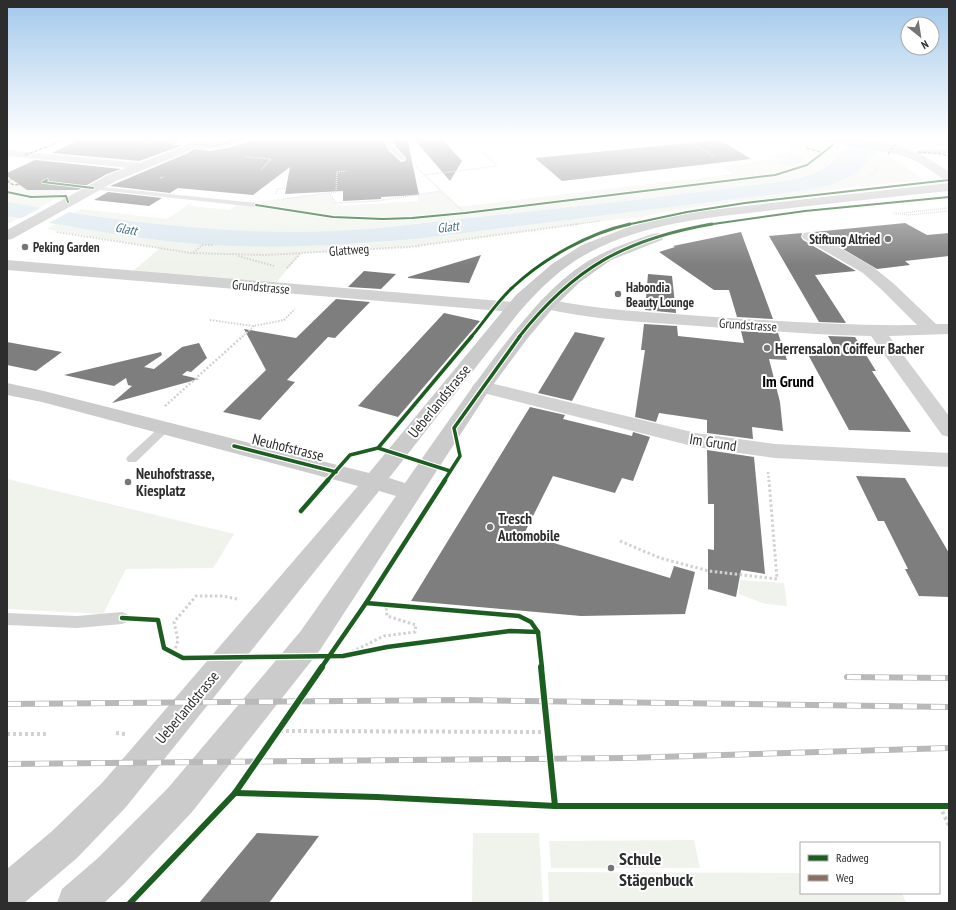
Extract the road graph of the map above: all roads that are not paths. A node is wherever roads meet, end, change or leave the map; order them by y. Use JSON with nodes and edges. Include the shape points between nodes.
{"nodes":[{"id":1,"x":109,"y":180,"type":"edge"},
{"id":2,"x":949,"y":187,"type":"edge"},
{"id":3,"x":93,"y":188,"type":"junction"},
{"id":4,"x":949,"y":197,"type":"edge"},
{"id":5,"x":256,"y":205,"type":"dead end"},
{"id":6,"x":18,"y":228,"type":"edge"},
{"id":7,"x":7,"y":236,"type":"edge"},
{"id":8,"x":809,"y":236,"type":"dead end"},
{"id":9,"x":7,"y":265,"type":"edge"},
{"id":10,"x":547,"y":304,"type":"junction"},
{"id":11,"x":507,"y":306,"type":"junction"},
{"id":12,"x":932,"y":330,"type":"junction"},
{"id":13,"x":949,"y":330,"type":"edge"},
{"id":14,"x":876,"y":331,"type":"junction"},
{"id":15,"x":482,"y":387,"type":"junction"},
{"id":16,"x":7,"y":389,"type":"edge"},
{"id":17,"x":164,"y":418,"type":"junction"},
{"id":18,"x":949,"y":430,"type":"edge"},
{"id":19,"x":132,"y":459,"type":"dead end"},
{"id":20,"x":949,"y":460,"type":"edge"},
{"id":21,"x":374,"y":482,"type":"junction"},
{"id":22,"x":410,"y":492,"type":"junction"},
{"id":23,"x":122,"y":618,"type":"dead end"},
{"id":24,"x":7,"y":619,"type":"edge"},
{"id":25,"x":7,"y":893,"type":"edge"},
{"id":26,"x":76,"y":903,"type":"edge"}],
"edges":[{"from":1,"to":3,"type":"main road"},
{"from":2,"to":11,"type":"main road","name":"Ueberlandstrasse","via":[[738,209],[656,224],[586,249],[552,270]]},
{"from":3,"to":5,"type":"lane"},
{"from":3,"to":6,"type":"main road"},
{"from":4,"to":10,"type":"main road","name":"Ueberlandstrasse","via":[[754,218],[672,232],[606,257],[574,279]]},
{"from":6,"to":7,"type":"main road"},
{"from":8,"to":12,"type":"street","via":[[868,270]]},
{"from":9,"to":11,"type":"street","name":"Grundstrasse"},
{"from":10,"to":14,"type":"street","name":"Grundstrasse","via":[[580,311],[682,320]]},
{"from":10,"to":15,"type":"main road","name":"Ueberlandstrasse"},
{"from":11,"to":21,"type":"main road","name":"Ueberlandstrasse"},
{"from":12,"to":13,"type":"street","name":"Grundstrasse"},
{"from":12,"to":14,"type":"street","name":"Grundstrasse"},
{"from":14,"to":18,"type":"street"},
{"from":15,"to":20,"type":"street","name":"Im Grund","via":[[696,440],[764,450]]},
{"from":15,"to":22,"type":"main road","name":"Ueberlandstrasse"},
{"from":16,"to":17,"type":"main road","name":"Neuhofstrasse"},
{"from":17,"to":19,"type":"lane"},
{"from":17,"to":21,"type":"main road","name":"Neuhofstrasse"},
{"from":21,"to":22,"type":"main road","name":"Neuhofstrasse"},
{"from":21,"to":25,"type":"main road","name":"Ueberlandstrasse","via":[[114,795],[64,845]]},
{"from":22,"to":26,"type":"main road","name":"Ueberlandstrasse","via":[[310,641],[180,800]]},
{"from":23,"to":24,"type":"lane","via":[[77,622]]}]}
